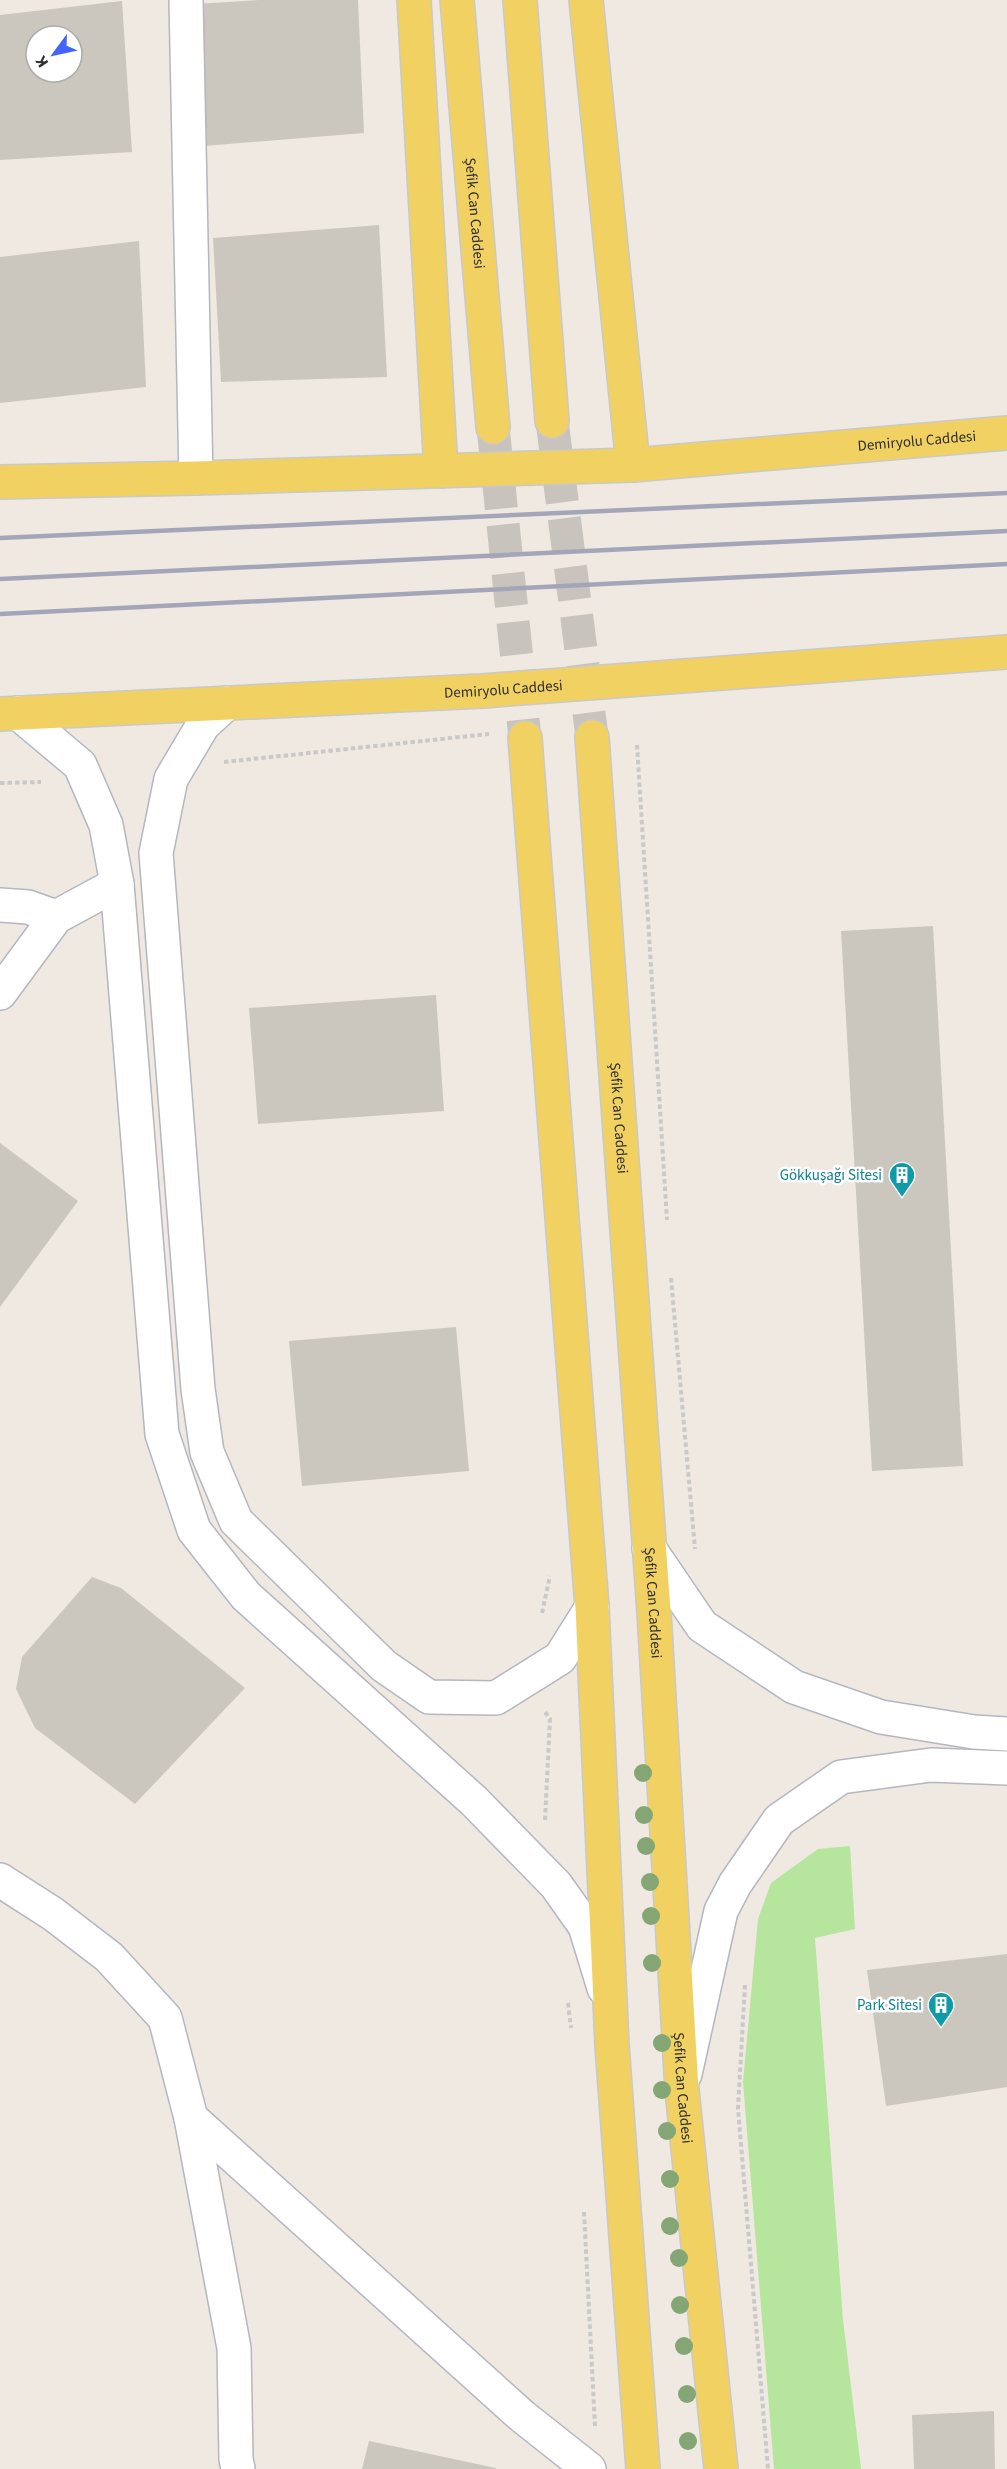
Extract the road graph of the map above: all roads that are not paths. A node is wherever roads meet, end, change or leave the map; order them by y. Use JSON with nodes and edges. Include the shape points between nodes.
{"nodes":[{"id":1,"x":186,"y":0,"type":"edge"},
{"id":2,"x":414,"y":0,"type":"edge"},
{"id":3,"x":457,"y":0,"type":"edge"},
{"id":4,"x":520,"y":0,"type":"edge"},
{"id":5,"x":586,"y":0,"type":"edge"},
{"id":6,"x":552,"y":421,"type":"tunnel mouth"},
{"id":7,"x":493,"y":426,"type":"tunnel mouth"},
{"id":8,"x":1007,"y":433,"type":"edge"},
{"id":9,"x":633,"y":465,"type":"junction"},
{"id":10,"x":441,"y":471,"type":"junction"},
{"id":11,"x":196,"y":478,"type":"junction"},
{"id":12,"x":0,"y":482,"type":"edge"},
{"id":13,"x":1007,"y":652,"type":"edge"},
{"id":14,"x":227,"y":703,"type":"junction"},
{"id":15,"x":9,"y":713,"type":"edge"},
{"id":16,"x":592,"y":737,"type":"tunnel mouth"},
{"id":17,"x":525,"y":738,"type":"tunnel mouth"},
{"id":18,"x":117,"y":884,"type":"junction"},
{"id":19,"x":0,"y":905,"type":"edge"},
{"id":20,"x":57,"y":917,"type":"junction"},
{"id":21,"x":0,"y":993,"type":"edge"},
{"id":22,"x":649,"y":1548,"type":"junction"},
{"id":23,"x":592,"y":1607,"type":"junction"},
{"id":24,"x":1007,"y":1734,"type":"edge"},
{"id":25,"x":1007,"y":1768,"type":"edge"},
{"id":26,"x":0,"y":1880,"type":"edge"},
{"id":27,"x":610,"y":2006,"type":"junction"},
{"id":28,"x":682,"y":2090,"type":"junction"},
{"id":29,"x":191,"y":2118,"type":"junction"},
{"id":30,"x":238,"y":2469,"type":"edge"},
{"id":31,"x":589,"y":2469,"type":"edge"},
{"id":32,"x":644,"y":2469,"type":"edge"},
{"id":33,"x":721,"y":2469,"type":"edge"}],
"edges":[{"from":1,"to":11,"type":"street"},
{"from":2,"to":10,"type":"main road"},
{"from":3,"to":7,"type":"main road","name":"Şefik Can Caddesi"},
{"from":4,"to":6,"type":"main road"},
{"from":5,"to":9,"type":"main road"},
{"from":8,"to":9,"type":"main road","name":"Demiryolu Caddesi"},
{"from":9,"to":10,"type":"main road","name":"Demiryolu Caddesi"},
{"from":10,"to":11,"type":"main road","name":"Demiryolu Caddesi"},
{"from":11,"to":12,"type":"main road","name":"Demiryolu Caddesi"},
{"from":13,"to":14,"type":"main road","name":"Demiryolu Caddesi","via":[[482,691]]},
{"from":14,"to":15,"type":"main road","name":"Demiryolu Caddesi"},
{"from":14,"to":23,"type":"street","via":[[203,724],[171,779],[156,853],[198,1389],[207,1452],[236,1521],[384,1666],[429,1697],[496,1698],[560,1658]]},
{"from":15,"to":18,"type":"street","via":[[80,765],[106,825]]},
{"from":16,"to":22,"type":"main road","name":"Şefik Can Caddesi"},
{"from":17,"to":23,"type":"main road"},
{"from":18,"to":20,"type":"street"},
{"from":18,"to":27,"type":"street","via":[[162,1434],[194,1530],[246,1596],[474,1801],[556,1885],[585,1926]]},
{"from":19,"to":20,"type":"street","via":[[28,907]]},
{"from":20,"to":21,"type":"street"},
{"from":22,"to":24,"type":"street","via":[[702,1626],[794,1687],[881,1717]]},
{"from":22,"to":28,"type":"main road","name":"Şefik Can Caddesi"},
{"from":23,"to":27,"type":"main road"},
{"from":25,"to":28,"type":"street","via":[[931,1765],[840,1777],[779,1820],[721,1911]]},
{"from":26,"to":29,"type":"street","via":[[110,1957],[165,2018]]},
{"from":27,"to":32,"type":"main road"},
{"from":28,"to":33,"type":"main road","name":"Şefik Can Caddesi"},
{"from":29,"to":30,"type":"street","via":[[234,2348]]},
{"from":29,"to":31,"type":"street","via":[[522,2416]]}]}
